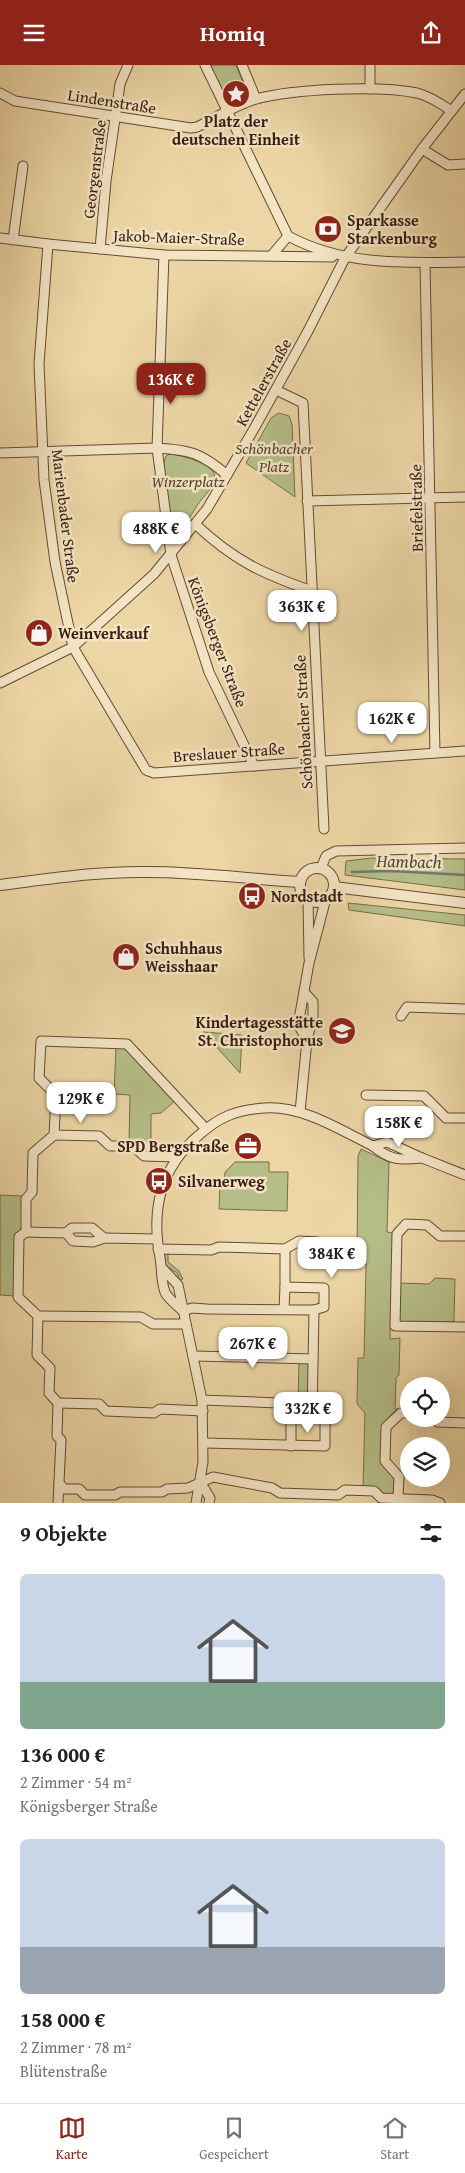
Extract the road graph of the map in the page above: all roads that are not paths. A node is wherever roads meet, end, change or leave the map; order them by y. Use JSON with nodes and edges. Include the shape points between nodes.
{"nodes":[{"id":1,"x":128,"y":65,"type":"edge"},
{"id":2,"x":205,"y":65,"type":"edge"},
{"id":3,"x":242,"y":65,"type":"edge"},
{"id":4,"x":370,"y":65,"type":"edge"},
{"id":5,"x":370,"y":89,"type":"junction"},
{"id":6,"x":0,"y":93,"type":"edge"},
{"id":7,"x":465,"y":94,"type":"edge"},
{"id":8,"x":256,"y":99,"type":"junction"},
{"id":9,"x":450,"y":111,"type":"junction"},
{"id":10,"x":227,"y":112,"type":"junction"},
{"id":11,"x":116,"y":118,"type":"junction"},
{"id":12,"x":422,"y":149,"type":"junction"},
{"id":13,"x":465,"y":165,"type":"edge"},
{"id":14,"x":23,"y":166,"type":"dead end"},
{"id":15,"x":288,"y":236,"type":"junction"},
{"id":16,"x":0,"y":238,"type":"edge"},
{"id":17,"x":13,"y":240,"type":"junction"},
{"id":18,"x":48,"y":245,"type":"junction"},
{"id":19,"x":100,"y":249,"type":"junction"},
{"id":20,"x":164,"y":255,"type":"junction"},
{"id":21,"x":272,"y":255,"type":"junction"},
{"id":22,"x":345,"y":258,"type":"junction"},
{"id":23,"x":465,"y":261,"type":"edge"},
{"id":24,"x":426,"y":263,"type":"junction"},
{"id":25,"x":276,"y":390,"type":"junction"},
{"id":26,"x":157,"y":447,"type":"junction"},
{"id":27,"x":42,"y":452,"type":"junction"},
{"id":28,"x":0,"y":453,"type":"edge"},
{"id":29,"x":227,"y":475,"type":"junction"},
{"id":30,"x":465,"y":497,"type":"edge"},
{"id":31,"x":431,"y":498,"type":"junction"},
{"id":32,"x":306,"y":501,"type":"junction"},
{"id":33,"x":195,"y":524,"type":"junction"},
{"id":34,"x":170,"y":555,"type":"junction"},
{"id":35,"x":312,"y":591,"type":"junction"},
{"id":36,"x":73,"y":647,"type":"junction"},
{"id":37,"x":0,"y":683,"type":"edge"},
{"id":38,"x":465,"y":751,"type":"edge"},
{"id":39,"x":436,"y":753,"type":"junction"},
{"id":40,"x":320,"y":761,"type":"junction"},
{"id":41,"x":254,"y":765,"type":"junction"},
{"id":42,"x":146,"y":770,"type":"joint"},
{"id":43,"x":324,"y":829,"type":"dead end"},
{"id":44,"x":465,"y":848,"type":"edge"},
{"id":45,"x":321,"y":868,"type":"junction"},
{"id":46,"x":300,"y":883,"type":"junction"},
{"id":47,"x":0,"y":885,"type":"edge"},
{"id":48,"x":334,"y":887,"type":"junction"},
{"id":49,"x":326,"y":898,"type":"junction"},
{"id":50,"x":308,"y":899,"type":"junction"},
{"id":51,"x":465,"y":903,"type":"edge"},
{"id":52,"x":309,"y":963,"type":"junction"},
{"id":53,"x":305,"y":993,"type":"junction"},
{"id":54,"x":465,"y":1009,"type":"edge"},
{"id":55,"x":401,"y":1016,"type":"dead end"},
{"id":56,"x":307,"y":1040,"type":"junction"},
{"id":57,"x":366,"y":1095,"type":"dead end"},
{"id":58,"x":300,"y":1112,"type":"junction"},
{"id":59,"x":465,"y":1118,"type":"edge"},
{"id":60,"x":206,"y":1129,"type":"junction"},
{"id":61,"x":54,"y":1135,"type":"junction"},
{"id":62,"x":177,"y":1157,"type":"junction"},
{"id":63,"x":465,"y":1175,"type":"edge"},
{"id":64,"x":26,"y":1232,"type":"junction"},
{"id":65,"x":66,"y":1233,"type":"junction"},
{"id":66,"x":465,"y":1236,"type":"edge"},
{"id":67,"x":104,"y":1238,"type":"junction"},
{"id":68,"x":157,"y":1239,"type":"junction"},
{"id":69,"x":317,"y":1242,"type":"dead end"},
{"id":70,"x":158,"y":1249,"type":"junction"},
{"id":71,"x":286,"y":1249,"type":"junction"},
{"id":72,"x":162,"y":1268,"type":"junction"},
{"id":73,"x":285,"y":1287,"type":"junction"},
{"id":74,"x":284,"y":1309,"type":"junction"},
{"id":75,"x":314,"y":1310,"type":"junction"},
{"id":76,"x":183,"y":1311,"type":"junction"},
{"id":77,"x":38,"y":1316,"type":"junction"},
{"id":78,"x":186,"y":1324,"type":"junction"},
{"id":79,"x":465,"y":1327,"type":"edge"},
{"id":80,"x":193,"y":1356,"type":"junction"},
{"id":81,"x":313,"y":1359,"type":"junction"},
{"id":82,"x":202,"y":1400,"type":"junction"},
{"id":83,"x":58,"y":1403,"type":"junction"},
{"id":84,"x":203,"y":1411,"type":"junction"},
{"id":85,"x":400,"y":1414,"type":"edge"},
{"id":86,"x":291,"y":1416,"type":"junction"},
{"id":87,"x":312,"y":1417,"type":"junction"},
{"id":88,"x":450,"y":1422,"type":"edge"},
{"id":89,"x":465,"y":1423,"type":"edge"},
{"id":90,"x":204,"y":1443,"type":"junction"},
{"id":91,"x":291,"y":1445,"type":"junction"},
{"id":92,"x":59,"y":1483,"type":"junction"},
{"id":93,"x":201,"y":1483,"type":"junction"},
{"id":94,"x":398,"y":1499,"type":"junction"},
{"id":95,"x":58,"y":1503,"type":"edge"},
{"id":96,"x":196,"y":1503,"type":"edge"},
{"id":97,"x":209,"y":1503,"type":"edge"},
{"id":98,"x":440,"y":1503,"type":"edge"}],
"edges":[{"from":1,"to":11,"type":"street","name":"Georgenstraße","via":[[120,84]]},
{"from":2,"to":10,"type":"street"},
{"from":3,"to":8,"type":"street"},
{"from":4,"to":5,"type":"street"},
{"from":5,"to":8,"type":"street","name":"Lindenstraße"},
{"from":5,"to":9,"type":"street","name":"Lindenstraße","via":[[416,93],[438,101]]},
{"from":6,"to":11,"type":"street","name":"Lindenstraße","via":[[15,101]]},
{"from":7,"to":9,"type":"street","name":"Kettelerstraße"},
{"from":8,"to":10,"type":"street","name":"Lindenstraße"},
{"from":9,"to":12,"type":"street","name":"Kettelerstraße"},
{"from":10,"to":11,"type":"street","name":"Lindenstraße","via":[[190,128]]},
{"from":10,"to":15,"type":"street"},
{"from":11,"to":19,"type":"street","name":"Georgenstraße"},
{"from":12,"to":13,"type":"street","via":[[448,165]]},
{"from":12,"to":22,"type":"street","name":"Kettelerstraße"},
{"from":14,"to":17,"type":"street"},
{"from":15,"to":21,"type":"street"},
{"from":15,"to":22,"type":"street"},
{"from":16,"to":17,"type":"street","name":"Jakob-Maier-Straße"},
{"from":17,"to":18,"type":"street","name":"Jakob-Maier-Straße"},
{"from":18,"to":19,"type":"street","name":"Jakob-Maier-Straße"},
{"from":18,"to":27,"type":"street","name":"Marienbader Straße","via":[[39,364]]},
{"from":19,"to":20,"type":"street","name":"Jakob-Maier-Straße"},
{"from":20,"to":21,"type":"street","name":"Jakob-Maier-Straße"},
{"from":20,"to":26,"type":"street","name":"Königsberger Straße"},
{"from":21,"to":22,"type":"street","name":"Jakob-Maier-Straße"},
{"from":22,"to":24,"type":"street"},
{"from":22,"to":25,"type":"street","name":"Kettelerstraße"},
{"from":23,"to":24,"type":"street"},
{"from":24,"to":31,"type":"street","name":"Briefelstraße"},
{"from":25,"to":29,"type":"street","name":"Kettelerstraße"},
{"from":25,"to":32,"type":"street","name":"Schönbacher Straße","via":[[303,403]]},
{"from":26,"to":27,"type":"street"},
{"from":26,"to":29,"type":"street","via":[[197,454]]},
{"from":26,"to":34,"type":"street","name":"Königsberger Straße"},
{"from":27,"to":28,"type":"street"},
{"from":27,"to":36,"type":"street","name":"Marienbader Straße","via":[[54,554]]},
{"from":29,"to":33,"type":"street","name":"Kettelerstraße"},
{"from":30,"to":31,"type":"street"},
{"from":31,"to":32,"type":"street"},
{"from":31,"to":39,"type":"street","name":"Briefelstraße"},
{"from":32,"to":35,"type":"street","name":"Schönbacher Straße"},
{"from":33,"to":34,"type":"street","name":"Kettelerstraße"},
{"from":33,"to":35,"type":"street","via":[[219,547],[248,566]]},
{"from":34,"to":36,"type":"street","name":"Kettelerstraße","via":[[154,574]]},
{"from":34,"to":41,"type":"street","name":"Königsberger Straße","via":[[210,673]]},
{"from":35,"to":40,"type":"street","name":"Schönbacher Straße"},
{"from":36,"to":37,"type":"street","name":"Kettelerstraße"},
{"from":36,"to":42,"type":"street","name":"Marienbader Straße"},
{"from":38,"to":39,"type":"street","name":"Breslauer Straße"},
{"from":39,"to":40,"type":"street","name":"Breslauer Straße"},
{"from":40,"to":41,"type":"street","name":"Breslauer Straße"},
{"from":40,"to":43,"type":"street","name":"Schönbacher Straße"},
{"from":41,"to":42,"type":"street","name":"Breslauer Straße","via":[[154,773]]},
{"from":44,"to":45,"type":"street","via":[[336,851],[326,856]]},
{"from":45,"to":46,"type":"street","via":[[310,869]]},
{"from":45,"to":48,"type":"street","via":[[330,873]]},
{"from":46,"to":47,"type":"street","via":[[218,874],[147,872]]},
{"from":46,"to":50,"type":"street"},
{"from":48,"to":49,"type":"street"},
{"from":48,"to":51,"type":"street"},
{"from":49,"to":50,"type":"street"},
{"from":49,"to":52,"type":"street"},
{"from":50,"to":52,"type":"street"},
{"from":52,"to":53,"type":"street"},
{"from":53,"to":56,"type":"street","via":[[300,1024]]},
{"from":53,"to":56,"type":"street","via":[[314,1008]]},
{"from":54,"to":55,"type":"street","via":[[406,1007]]},
{"from":56,"to":58,"type":"street"},
{"from":57,"to":59,"type":"street","via":[[424,1096],[446,1118]]},
{"from":58,"to":60,"type":"street","via":[[281,1108],[242,1111],[227,1115]]},
{"from":58,"to":63,"type":"street","via":[[398,1161],[422,1158]]},
{"from":60,"to":61,"type":"street","via":[[127,1044],[41,1041],[39,1077],[56,1095]]},
{"from":60,"to":62,"type":"street"},
{"from":61,"to":62,"type":"street","via":[[99,1136],[110,1146],[133,1146],[144,1156]]},
{"from":61,"to":64,"type":"street","via":[[33,1153],[32,1192],[26,1199]]},
{"from":62,"to":68,"type":"street","via":[[168,1171],[159,1199]]},
{"from":64,"to":65,"type":"street"},
{"from":64,"to":77,"type":"street","via":[[19,1237],[18,1297]]},
{"from":65,"to":67,"type":"street","via":[[73,1241],[93,1242]]},
{"from":65,"to":67,"type":"street","via":[[72,1228],[92,1228]]},
{"from":66,"to":79,"type":"street","via":[[440,1236],[427,1225],[406,1224],[397,1234],[395,1326]]},
{"from":67,"to":68,"type":"street"},
{"from":68,"to":70,"type":"street"},
{"from":69,"to":71,"type":"street","via":[[299,1241]]},
{"from":70,"to":71,"type":"street"},
{"from":70,"to":72,"type":"street"},
{"from":71,"to":73,"type":"street"},
{"from":72,"to":76,"type":"street","via":[[178,1285]]},
{"from":72,"to":76,"type":"street","via":[[165,1293]]},
{"from":73,"to":74,"type":"street"},
{"from":73,"to":75,"type":"street","via":[[324,1288],[324,1307]]},
{"from":74,"to":75,"type":"street"},
{"from":74,"to":76,"type":"street","via":[[192,1308]]},
{"from":75,"to":81,"type":"street"},
{"from":76,"to":78,"type":"street"},
{"from":77,"to":78,"type":"street","via":[[141,1317],[153,1325]]},
{"from":77,"to":83,"type":"street","via":[[37,1355],[50,1368],[49,1393]]},
{"from":78,"to":80,"type":"street"},
{"from":80,"to":81,"type":"street"},
{"from":80,"to":82,"type":"street"},
{"from":81,"to":87,"type":"street"},
{"from":82,"to":84,"type":"street"},
{"from":82,"to":86,"type":"street","via":[[279,1403]]},
{"from":83,"to":84,"type":"street","via":[[99,1405],[106,1411]]},
{"from":83,"to":92,"type":"street","via":[[57,1436],[61,1440]]},
{"from":84,"to":90,"type":"street"},
{"from":85,"to":94,"type":"street","via":[[386,1427],[386,1461],[399,1477]]},
{"from":86,"to":87,"type":"street"},
{"from":86,"to":91,"type":"street"},
{"from":87,"to":91,"type":"street","via":[[325,1417],[325,1446]]},
{"from":88,"to":89,"type":"street"},
{"from":90,"to":91,"type":"street"},
{"from":90,"to":93,"type":"street"},
{"from":92,"to":93,"type":"street","via":[[64,1489],[79,1489],[85,1495],[162,1492]]},
{"from":92,"to":95,"type":"street"},
{"from":93,"to":94,"type":"street","via":[[213,1477],[272,1488],[280,1493],[338,1495],[345,1490],[374,1491],[381,1498]]},
{"from":93,"to":96,"type":"street"},
{"from":93,"to":97,"type":"street","via":[[210,1498]]},
{"from":94,"to":98,"type":"street","via":[[432,1499]]}]}
